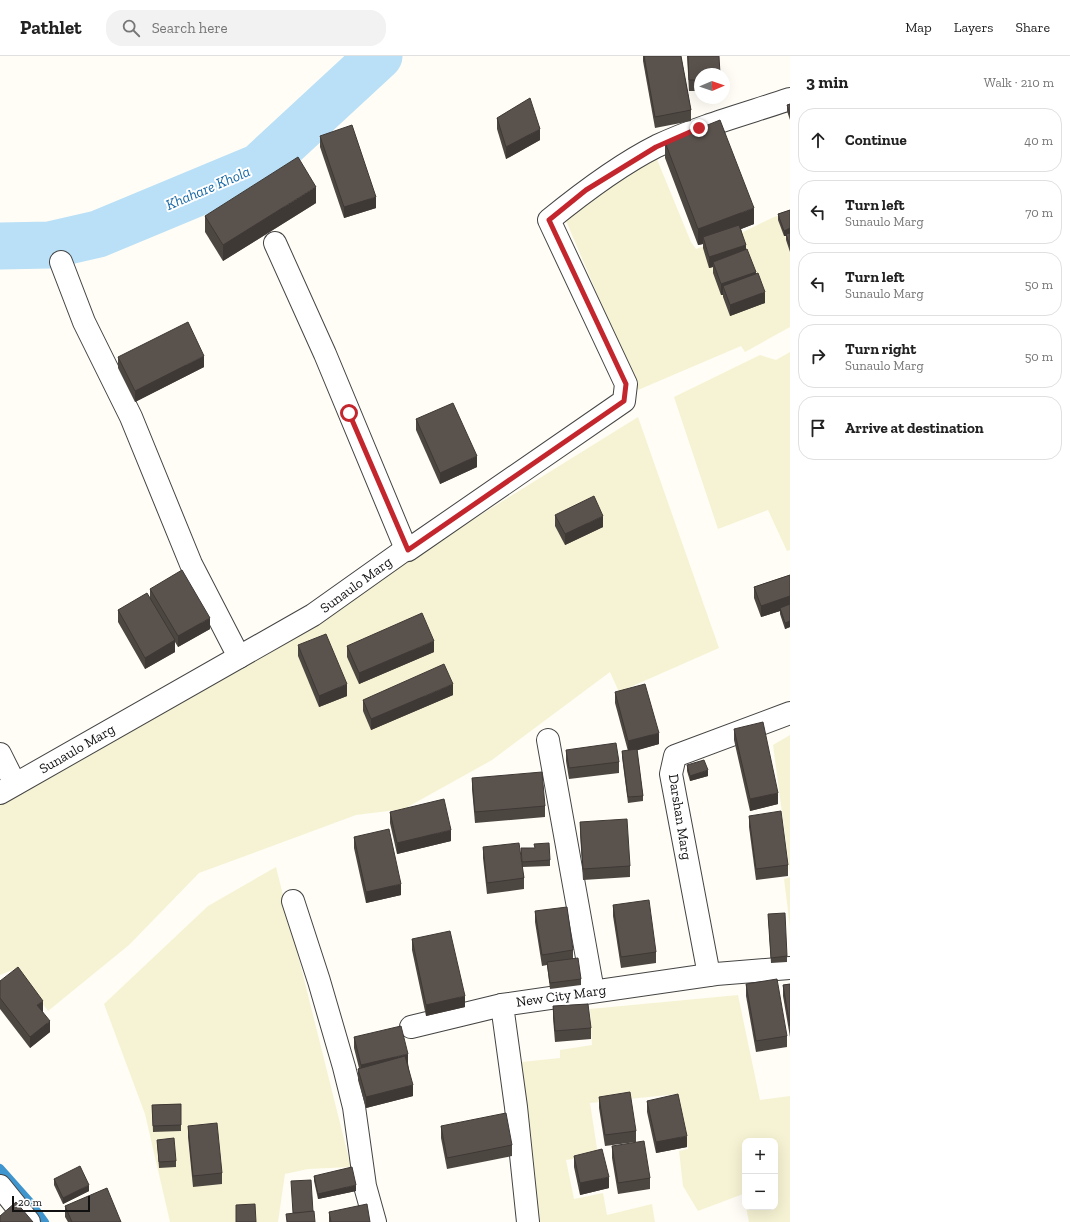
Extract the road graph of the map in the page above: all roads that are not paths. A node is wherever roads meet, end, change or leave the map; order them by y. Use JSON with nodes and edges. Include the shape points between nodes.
{"nodes":[{"id":1,"x":790,"y":100,"type":"edge"},
{"id":2,"x":275,"y":243,"type":"dead end"},
{"id":3,"x":61,"y":262,"type":"dead end"},
{"id":4,"x":406,"y":549,"type":"junction"},
{"id":5,"x":239,"y":657,"type":"junction"},
{"id":6,"x":790,"y":713,"type":"edge"},
{"id":7,"x":548,"y":740,"type":"dead end"},
{"id":8,"x":0,"y":754,"type":"edge"},
{"id":9,"x":8,"y":789,"type":"edge"},
{"id":10,"x":293,"y":901,"type":"dead end"},
{"id":11,"x":790,"y":968,"type":"edge"},
{"id":12,"x":709,"y":975,"type":"junction"},
{"id":13,"x":593,"y":991,"type":"junction"},
{"id":14,"x":502,"y":1005,"type":"junction"},
{"id":15,"x":411,"y":1027,"type":"dead end"},
{"id":16,"x":0,"y":1186,"type":"edge"},
{"id":17,"x":29,"y":1222,"type":"edge"},
{"id":18,"x":375,"y":1222,"type":"edge"},
{"id":19,"x":528,"y":1222,"type":"edge"}],
"edges":[{"from":1,"to":4,"type":"street","name":"Sunaulo Marg","via":[[699,128],[656,147],[586,190],[549,220],[626,384],[624,401]]},
{"from":2,"to":4,"type":"street","via":[[325,354]]},
{"from":3,"to":5,"type":"street","via":[[84,322],[131,417],[190,564]]},
{"from":4,"to":5,"type":"street","name":"Sunaulo Marg","via":[[312,616]]},
{"from":5,"to":9,"type":"street","name":"Sunaulo Marg"},
{"from":6,"to":12,"type":"street","name":"Darshan Marg","via":[[675,756],[671,774]]},
{"from":7,"to":13,"type":"street"},
{"from":8,"to":9,"type":"street"},
{"from":10,"to":18,"type":"street","via":[[344,1067],[354,1107],[365,1186]]},
{"from":11,"to":12,"type":"street","name":"New City Marg"},
{"from":12,"to":13,"type":"street","name":"New City Marg"},
{"from":13,"to":14,"type":"street","name":"New City Marg"},
{"from":14,"to":15,"type":"street"},
{"from":14,"to":19,"type":"street","name":"New City Marg"},
{"from":16,"to":17,"type":"street"}]}
